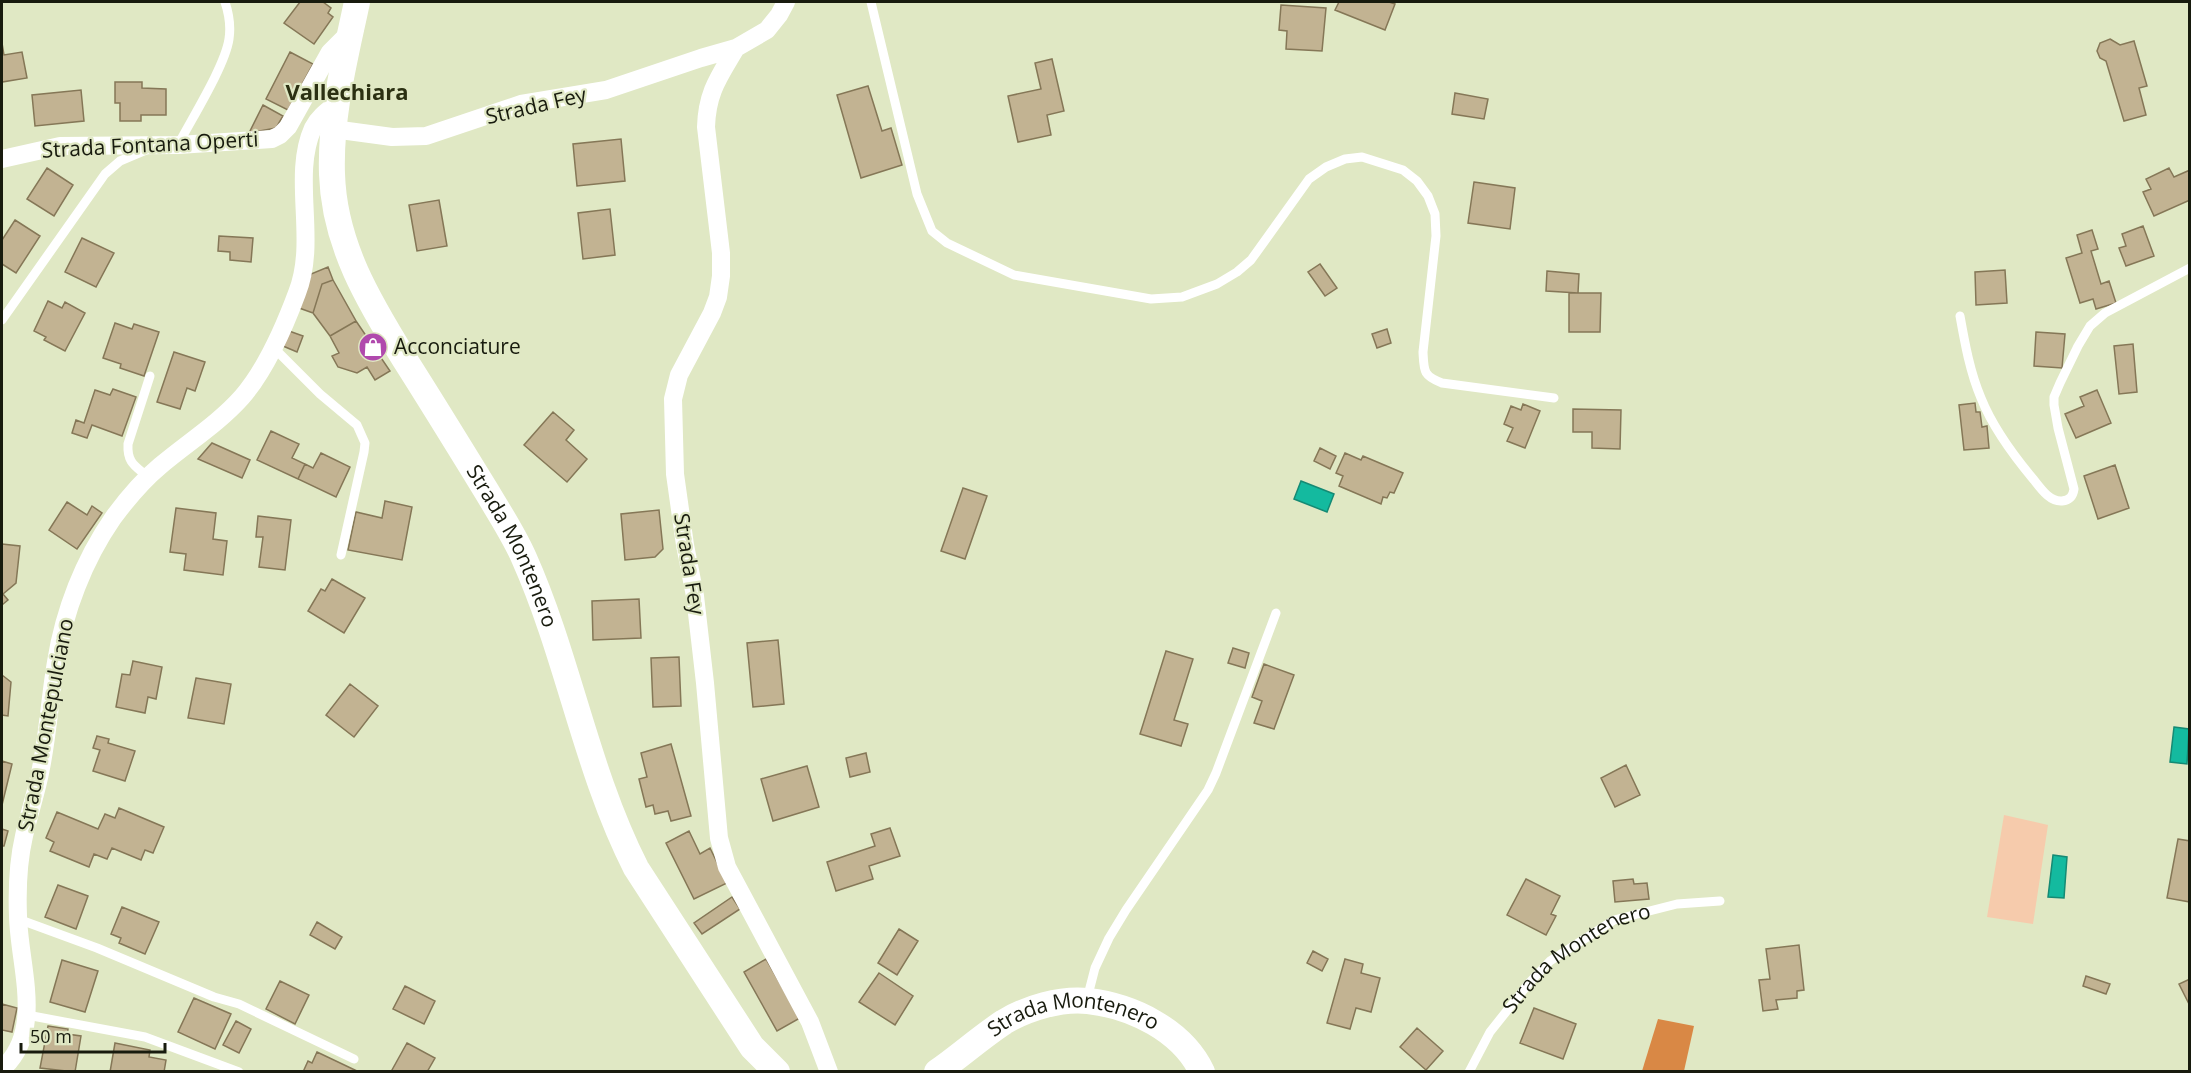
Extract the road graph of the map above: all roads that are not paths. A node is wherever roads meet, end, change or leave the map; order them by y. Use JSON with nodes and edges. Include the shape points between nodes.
{"nodes":[{"id":1,"x":225,"y":2,"type":"edge"},
{"id":2,"x":357,"y":2,"type":"edge"},
{"id":3,"x":786,"y":2,"type":"edge"},
{"id":4,"x":871,"y":2,"type":"edge"},
{"id":5,"x":351,"y":31,"type":"junction"},
{"id":6,"x":736,"y":48,"type":"junction"},
{"id":7,"x":334,"y":117,"type":"junction"},
{"id":8,"x":159,"y":145,"type":"junction"},
{"id":9,"x":178,"y":145,"type":"junction"},
{"id":10,"x":2,"y":159,"type":"edge"},
{"id":11,"x":2190,"y":268,"type":"edge"},
{"id":12,"x":1960,"y":316,"type":"dead end"},
{"id":13,"x":2,"y":320,"type":"edge"},
{"id":14,"x":273,"y":347,"type":"junction"},
{"id":15,"x":150,"y":376,"type":"dead end"},
{"id":16,"x":1554,"y":398,"type":"dead end"},
{"id":17,"x":148,"y":477,"type":"junction"},
{"id":18,"x":341,"y":555,"type":"dead end"},
{"id":19,"x":1276,"y":613,"type":"dead end"},
{"id":20,"x":1720,"y":901,"type":"dead end"},
{"id":21,"x":18,"y":919,"type":"junction"},
{"id":22,"x":1087,"y":1001,"type":"junction"},
{"id":23,"x":27,"y":1016,"type":"junction"},
{"id":24,"x":354,"y":1059,"type":"dead end"},
{"id":25,"x":2,"y":1070,"type":"edge"},
{"id":26,"x":239,"y":1071,"type":"edge"},
{"id":27,"x":777,"y":1071,"type":"edge"},
{"id":28,"x":829,"y":1071,"type":"edge"},
{"id":29,"x":937,"y":1071,"type":"edge"},
{"id":30,"x":1202,"y":1071,"type":"edge"},
{"id":31,"x":1469,"y":1071,"type":"edge"}],
"edges":[{"from":1,"to":9,"type":"lane","via":[[230,18],[229,39]]},
{"from":2,"to":5,"type":"main road","name":"Strada Montenero"},
{"from":3,"to":6,"type":"street","name":"Strada Fey","via":[[767,30]]},
{"from":4,"to":16,"type":"lane","via":[[917,194],[932,231],[947,243],[1014,275],[1151,299],[1182,297],[1217,284],[1244,266],[1310,179],[1326,167],[1362,157],[1380,161],[1403,170],[1417,181],[1435,214],[1423,352],[1429,378]]},
{"from":5,"to":7,"type":"main road","name":"Strada Montenero"},
{"from":5,"to":9,"type":"street","name":"Strada Fontana Operti","via":[[330,52],[280,135],[272,139]]},
{"from":6,"to":7,"type":"street","name":"Strada Fey","via":[[606,90],[521,104],[426,136],[392,137]]},
{"from":6,"to":28,"type":"street","name":"Strada Fey","via":[[709,96],[706,111],[721,276],[712,313],[679,375],[673,399],[675,474],[701,650],[719,838],[727,867],[810,1022]]},
{"from":7,"to":14,"type":"street","name":"Strada Montepulciano","via":[[317,120],[309,141],[304,273]]},
{"from":7,"to":27,"type":"main road","name":"Strada Montenero","via":[[335,204],[363,290],[518,546],[546,610],[603,794],[636,868],[752,1047]]},
{"from":8,"to":9,"type":"street","name":"Strada Fontana Operti"},
{"from":8,"to":10,"type":"street","name":"Strada Fontana Operti","via":[[60,146]]},
{"from":8,"to":13,"type":"lane","via":[[120,161],[105,174]]},
{"from":11,"to":12,"type":"lane","via":[[2104,313],[2078,346],[2054,397],[2074,489],[2068,500],[2059,502],[2045,494],[1995,426],[1981,398]]},
{"from":14,"to":17,"type":"street","name":"Strada Montepulciano","via":[[243,396]]},
{"from":14,"to":18,"type":"lane","via":[[357,425],[363,436],[364,452]]},
{"from":15,"to":17,"type":"lane","via":[[128,444],[130,461]]},
{"from":17,"to":21,"type":"street","name":"Strada Montepulciano","via":[[120,509],[95,548],[67,612],[56,659],[42,767],[24,839]]},
{"from":19,"to":22,"type":"lane","via":[[1208,790],[1109,938],[1095,968]]},
{"from":20,"to":31,"type":"lane","name":"Strada Montenero","via":[[1677,904],[1614,920],[1550,960],[1490,1032]]},
{"from":21,"to":23,"type":"street","name":"Strada Montepulciano"},
{"from":21,"to":24,"type":"lane","via":[[238,1004]]},
{"from":22,"to":29,"type":"main road","name":"Strada Montenero","via":[[1055,1003],[1005,1022]]},
{"from":22,"to":30,"type":"main road","name":"Strada Montenero","via":[[1144,1017],[1184,1045]]},
{"from":23,"to":25,"type":"street","name":"Strada Montepulciano","via":[[17,1052]]},
{"from":23,"to":26,"type":"lane","via":[[145,1037]]}]}
